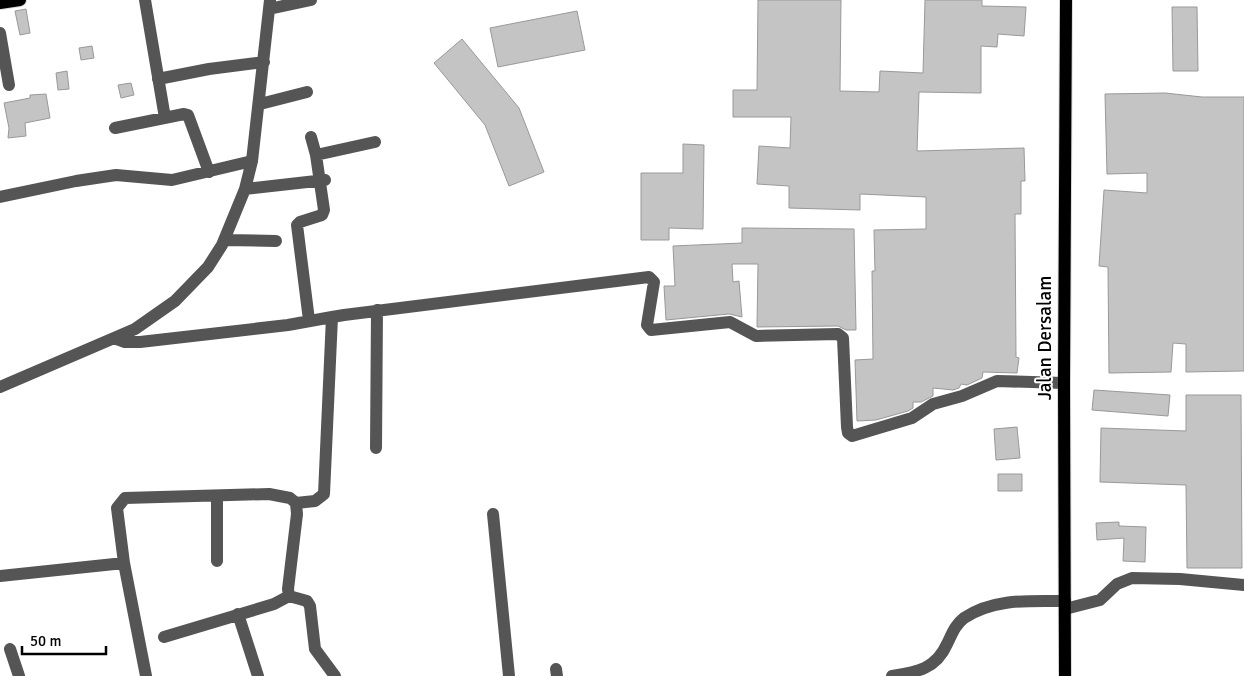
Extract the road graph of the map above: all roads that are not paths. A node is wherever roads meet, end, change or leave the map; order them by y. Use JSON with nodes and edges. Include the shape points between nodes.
{"nodes":[{"id":1,"x":20,"y":0,"type":"edge"},
{"id":2,"x":145,"y":0,"type":"edge"},
{"id":3,"x":311,"y":0,"type":"edge"},
{"id":4,"x":1066,"y":0,"type":"edge"},
{"id":5,"x":0,"y":3,"type":"edge"},
{"id":6,"x":270,"y":5,"type":"edge"},
{"id":7,"x":0,"y":33,"type":"edge"},
{"id":8,"x":264,"y":62,"type":"junction"},
{"id":9,"x":158,"y":80,"type":"junction"},
{"id":10,"x":9,"y":85,"type":"dead end"},
{"id":11,"x":307,"y":92,"type":"dead end"},
{"id":12,"x":260,"y":104,"type":"junction"},
{"id":13,"x":165,"y":118,"type":"junction"},
{"id":14,"x":115,"y":128,"type":"dead end"},
{"id":15,"x":311,"y":137,"type":"dead end"},
{"id":16,"x":374,"y":142,"type":"dead end"},
{"id":17,"x":316,"y":155,"type":"junction"},
{"id":18,"x":252,"y":161,"type":"junction"},
{"id":19,"x":209,"y":172,"type":"junction"},
{"id":20,"x":322,"y":180,"type":"junction"},
{"id":21,"x":245,"y":189,"type":"junction"},
{"id":22,"x":0,"y":197,"type":"edge"},
{"id":23,"x":224,"y":240,"type":"junction"},
{"id":24,"x":276,"y":241,"type":"dead end"},
{"id":25,"x":377,"y":310,"type":"junction"},
{"id":26,"x":332,"y":317,"type":"junction"},
{"id":27,"x":309,"y":320,"type":"junction"},
{"id":28,"x":114,"y":338,"type":"junction"},
{"id":29,"x":1064,"y":383,"type":"junction"},
{"id":30,"x":0,"y":387,"type":"edge"},
{"id":31,"x":376,"y":448,"type":"dead end"},
{"id":32,"x":217,"y":497,"type":"junction"},
{"id":33,"x":296,"y":503,"type":"junction"},
{"id":34,"x":493,"y":514,"type":"dead end"},
{"id":35,"x":216,"y":561,"type":"dead end"},
{"id":36,"x":124,"y":563,"type":"junction"},
{"id":37,"x":0,"y":576,"type":"edge"},
{"id":38,"x":1244,"y":585,"type":"edge"},
{"id":39,"x":289,"y":596,"type":"junction"},
{"id":40,"x":1064,"y":605,"type":"junction"},
{"id":41,"x":238,"y":614,"type":"junction"},
{"id":42,"x":164,"y":637,"type":"dead end"},
{"id":43,"x":10,"y":649,"type":"dead end"},
{"id":44,"x":19,"y":676,"type":"edge"},
{"id":45,"x":146,"y":676,"type":"edge"},
{"id":46,"x":258,"y":676,"type":"edge"},
{"id":47,"x":335,"y":676,"type":"edge"},
{"id":48,"x":509,"y":676,"type":"edge"},
{"id":49,"x":892,"y":676,"type":"edge"},
{"id":50,"x":1065,"y":676,"type":"edge"}],
"edges":[{"from":1,"to":5,"type":"main road"},
{"from":2,"to":9,"type":"street"},
{"from":3,"to":6,"type":"street"},
{"from":4,"to":29,"type":"main road","name":"Jalan Dersalam"},
{"from":6,"to":8,"type":"street"},
{"from":7,"to":10,"type":"street"},
{"from":8,"to":9,"type":"street"},
{"from":8,"to":12,"type":"street"},
{"from":9,"to":13,"type":"street"},
{"from":11,"to":12,"type":"street"},
{"from":12,"to":18,"type":"street"},
{"from":13,"to":14,"type":"street"},
{"from":13,"to":19,"type":"street","via":[[190,116]]},
{"from":15,"to":17,"type":"street"},
{"from":16,"to":17,"type":"street"},
{"from":17,"to":20,"type":"street"},
{"from":18,"to":19,"type":"street"},
{"from":18,"to":21,"type":"street"},
{"from":19,"to":22,"type":"street","via":[[172,180],[116,175]]},
{"from":20,"to":21,"type":"street"},
{"from":20,"to":27,"type":"street","via":[[323,214],[300,222],[296,228]]},
{"from":21,"to":23,"type":"street"},
{"from":23,"to":24,"type":"street"},
{"from":23,"to":28,"type":"street","via":[[208,267],[175,301],[135,329]]},
{"from":25,"to":26,"type":"street"},
{"from":25,"to":29,"type":"street","via":[[645,276],[654,282],[647,325],[651,330],[730,322],[756,336],[838,334],[843,338],[846,426],[850,436],[912,418],[933,404],[997,381]]},
{"from":25,"to":31,"type":"street"},
{"from":26,"to":27,"type":"street"},
{"from":26,"to":33,"type":"street","via":[[324,494],[315,501]]},
{"from":27,"to":28,"type":"street","via":[[140,342]]},
{"from":28,"to":30,"type":"street"},
{"from":29,"to":40,"type":"main road","name":"Jalan Dersalam"},
{"from":32,"to":33,"type":"street","via":[[269,494],[290,498]]},
{"from":32,"to":35,"type":"street"},
{"from":32,"to":36,"type":"street","via":[[125,498],[116,508]]},
{"from":33,"to":39,"type":"street"},
{"from":34,"to":48,"type":"street"},
{"from":36,"to":37,"type":"street"},
{"from":36,"to":45,"type":"street"},
{"from":38,"to":40,"type":"street","via":[[1132,578],[1117,584],[1100,600]]},
{"from":39,"to":41,"type":"street","via":[[283,601]]},
{"from":39,"to":47,"type":"street","via":[[307,601],[310,606],[315,649]]},
{"from":40,"to":49,"type":"street","via":[[1009,602],[982,608],[956,626],[942,654],[932,665],[920,671]]},
{"from":40,"to":50,"type":"main road","name":"Jalan Dersalam"},
{"from":41,"to":42,"type":"street"},
{"from":41,"to":46,"type":"street"},
{"from":43,"to":44,"type":"street"}]}
